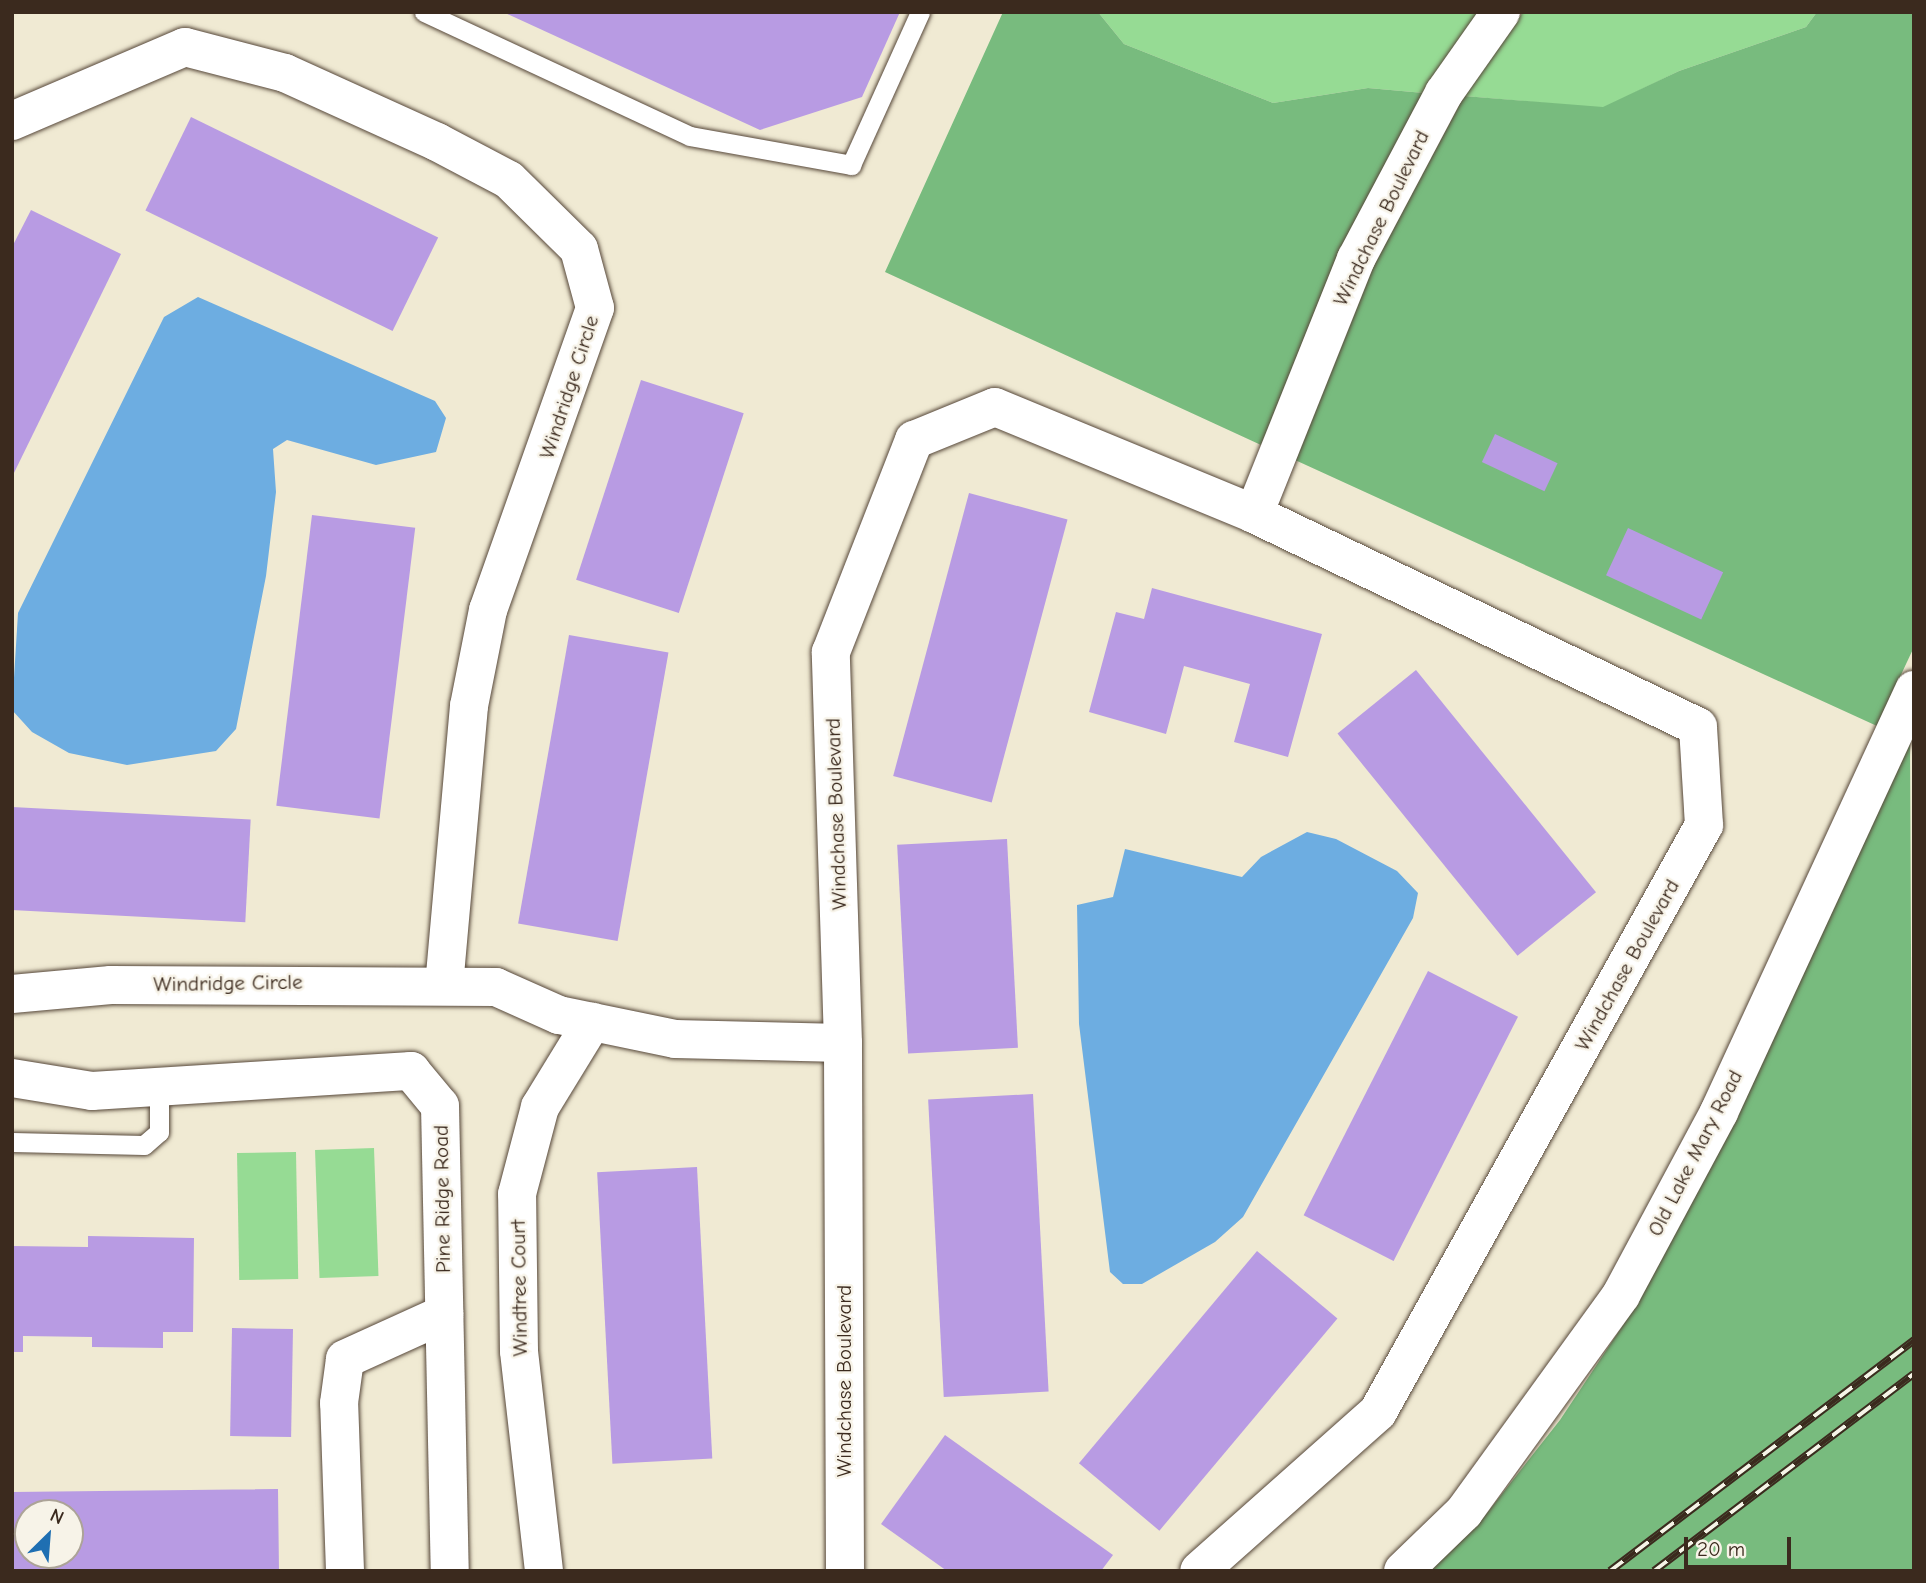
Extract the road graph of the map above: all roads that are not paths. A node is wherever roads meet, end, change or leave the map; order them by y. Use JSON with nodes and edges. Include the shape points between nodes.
{"nodes":[{"id":1,"x":424,"y":12,"type":"edge"},
{"id":2,"x":920,"y":12,"type":"edge"},
{"id":3,"x":1501,"y":12,"type":"edge"},
{"id":4,"x":12,"y":121,"type":"edge"},
{"id":5,"x":1254,"y":514,"type":"junction"},
{"id":6,"x":1914,"y":690,"type":"edge"},
{"id":7,"x":444,"y":985,"type":"junction"},
{"id":8,"x":12,"y":994,"type":"edge"},
{"id":9,"x":592,"y":1023,"type":"junction"},
{"id":10,"x":843,"y":1042,"type":"junction"},
{"id":11,"x":12,"y":1078,"type":"edge"},
{"id":12,"x":159,"y":1087,"type":"junction"},
{"id":13,"x":12,"y":1142,"type":"edge"},
{"id":14,"x":444,"y":1314,"type":"junction"},
{"id":15,"x":345,"y":1571,"type":"edge"},
{"id":16,"x":450,"y":1571,"type":"edge"},
{"id":17,"x":544,"y":1571,"type":"edge"},
{"id":18,"x":845,"y":1571,"type":"edge"},
{"id":19,"x":1199,"y":1571,"type":"edge"},
{"id":20,"x":1403,"y":1571,"type":"edge"}],
"edges":[{"from":1,"to":2,"type":"lane","via":[[690,136],[851,165]]},
{"from":3,"to":5,"type":"street","name":"Windchase Boulevard","via":[[1444,93],[1356,259]]},
{"from":4,"to":7,"type":"street","name":"Windridge Circle","via":[[185,47],[285,73],[438,142],[509,180],[579,249],[595,308],[488,610],[469,706]]},
{"from":5,"to":10,"type":"street","name":"Windchase Boulevard","via":[[995,407],[914,440],[831,652]]},
{"from":5,"to":19,"type":"street","name":"Windchase Boulevard","via":[[1698,727],[1704,825],[1378,1412]]},
{"from":6,"to":20,"type":"street","name":"Old Lake Mary Road","via":[[1719,1112],[1621,1295],[1465,1513]]},
{"from":7,"to":8,"type":"street","name":"Windridge Circle","via":[[111,985]]},
{"from":7,"to":9,"type":"street","name":"Windridge Circle","via":[[496,987]]},
{"from":9,"to":10,"type":"street","name":"Windridge Circle","via":[[675,1039]]},
{"from":9,"to":17,"type":"street","name":"Windtree Court","via":[[540,1107],[517,1194],[520,1351]]},
{"from":10,"to":18,"type":"street","name":"Windchase Boulevard"},
{"from":11,"to":12,"type":"street","name":"Pine Ridge Road","via":[[92,1091]]},
{"from":12,"to":13,"type":"lane","via":[[159,1132],[144,1145]]},
{"from":12,"to":14,"type":"street","name":"Pine Ridge Road","via":[[411,1071],[440,1106]]},
{"from":14,"to":15,"type":"street","via":[[345,1359],[339,1404]]},
{"from":14,"to":16,"type":"street","name":"Pine Ridge Road"}]}
